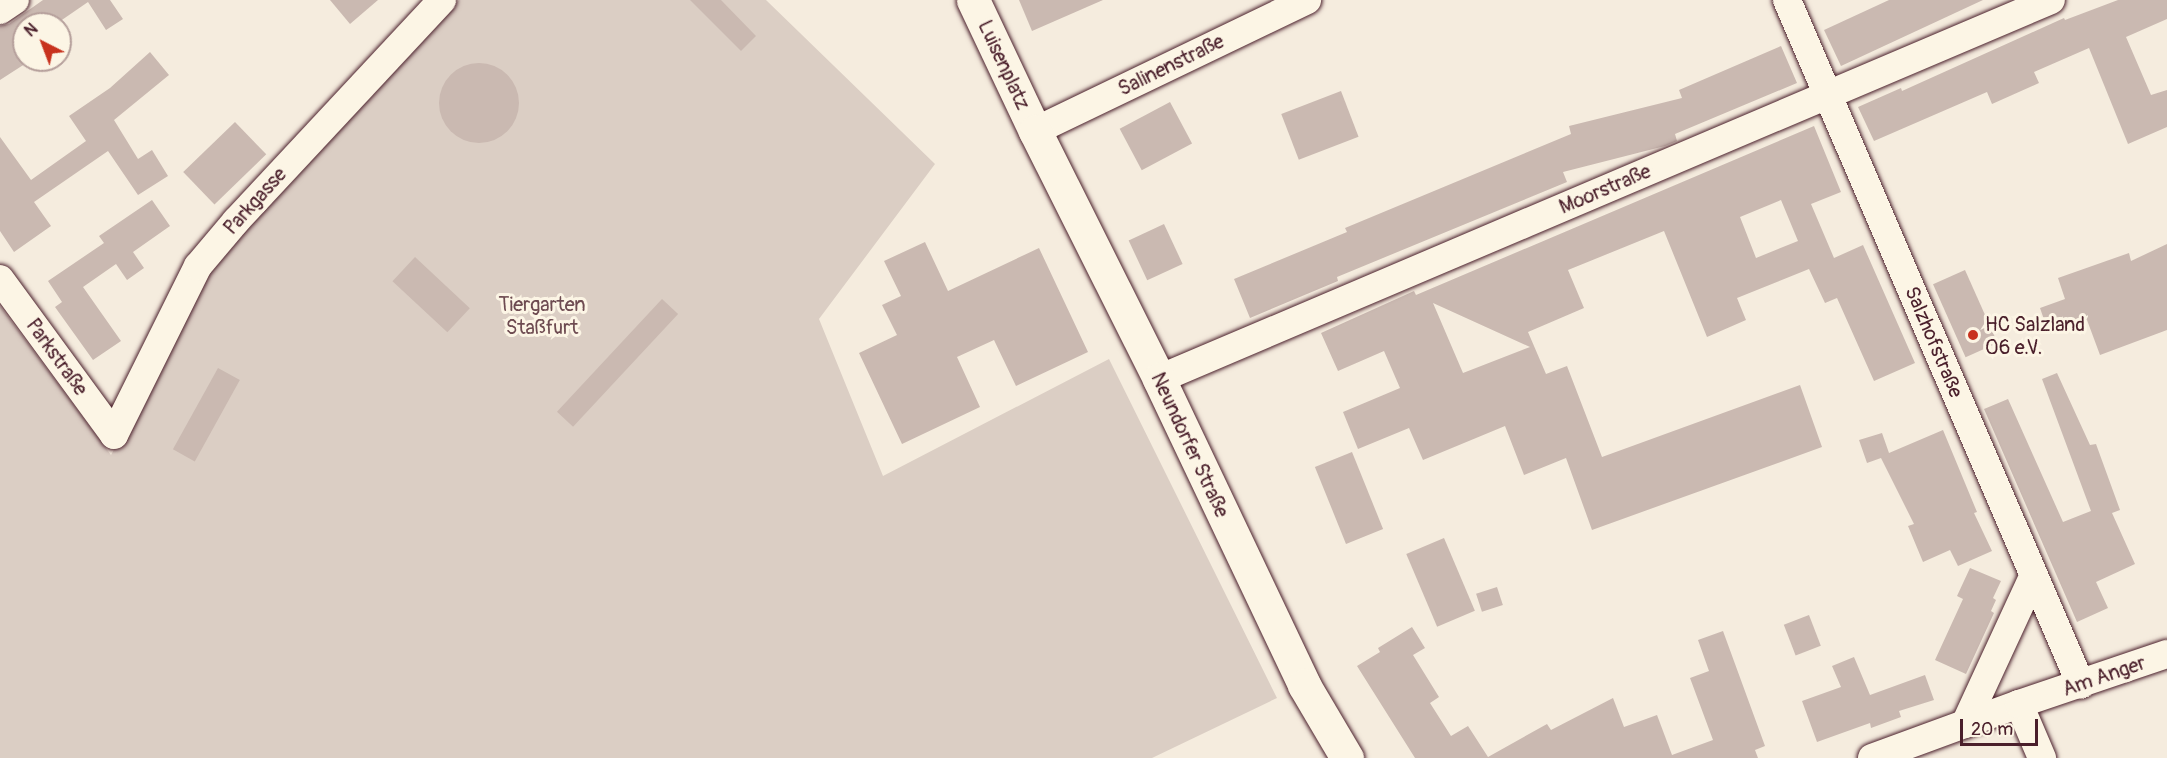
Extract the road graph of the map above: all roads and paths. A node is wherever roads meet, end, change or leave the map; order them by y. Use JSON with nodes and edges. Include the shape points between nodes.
{"nodes":[{"id":1,"x":15,"y":0,"type":"edge"},
{"id":2,"x":442,"y":0,"type":"edge"},
{"id":3,"x":973,"y":0,"type":"edge"},
{"id":4,"x":1307,"y":0,"type":"edge"},
{"id":5,"x":1787,"y":0,"type":"edge"},
{"id":6,"x":2051,"y":0,"type":"edge"},
{"id":7,"x":0,"y":10,"type":"edge"},
{"id":8,"x":1827,"y":94,"type":"junction"},
{"id":9,"x":1035,"y":131,"type":"junction"},
{"id":10,"x":0,"y":279,"type":"edge"},
{"id":11,"x":1159,"y":379,"type":"junction"},
{"id":12,"x":114,"y":435,"type":"joint"},
{"id":13,"x":2034,"y":575,"type":"junction"},
{"id":14,"x":2167,"y":654,"type":"edge"},
{"id":15,"x":2081,"y":685,"type":"junction"},
{"id":16,"x":2019,"y":704,"type":"junction"},
{"id":17,"x":1965,"y":724,"type":"junction"},
{"id":18,"x":1347,"y":758,"type":"edge"},
{"id":19,"x":1872,"y":758,"type":"edge"},
{"id":20,"x":2042,"y":758,"type":"edge"}],
"edges":[{"from":1,"to":7,"type":"street"},
{"from":2,"to":12,"type":"street","name":"Parkgasse","via":[[236,220],[198,266]]},
{"from":3,"to":9,"type":"main road","name":"Luisenplatz"},
{"from":4,"to":9,"type":"street","name":"Salinenstraße"},
{"from":5,"to":8,"type":"street","name":"Salzhofstraße"},
{"from":6,"to":8,"type":"street","name":"Moorstraße"},
{"from":8,"to":11,"type":"street","name":"Moorstraße"},
{"from":8,"to":13,"type":"street","name":"Salzhofstraße"},
{"from":9,"to":11,"type":"main road","name":"Neundorfer Straße"},
{"from":10,"to":12,"type":"street","name":"Parkstraße"},
{"from":11,"to":18,"type":"main road","name":"Neundorfer Straße","via":[[1304,685]]},
{"from":13,"to":15,"type":"street","name":"Salzhofstraße"},
{"from":13,"to":17,"type":"street"},
{"from":14,"to":15,"type":"street","name":"Am Anger"},
{"from":15,"to":16,"type":"street","name":"Am Anger"},
{"from":16,"to":17,"type":"street","name":"Am Anger"},
{"from":16,"to":20,"type":"street"},
{"from":17,"to":19,"type":"street","name":"Am Anger"}]}
